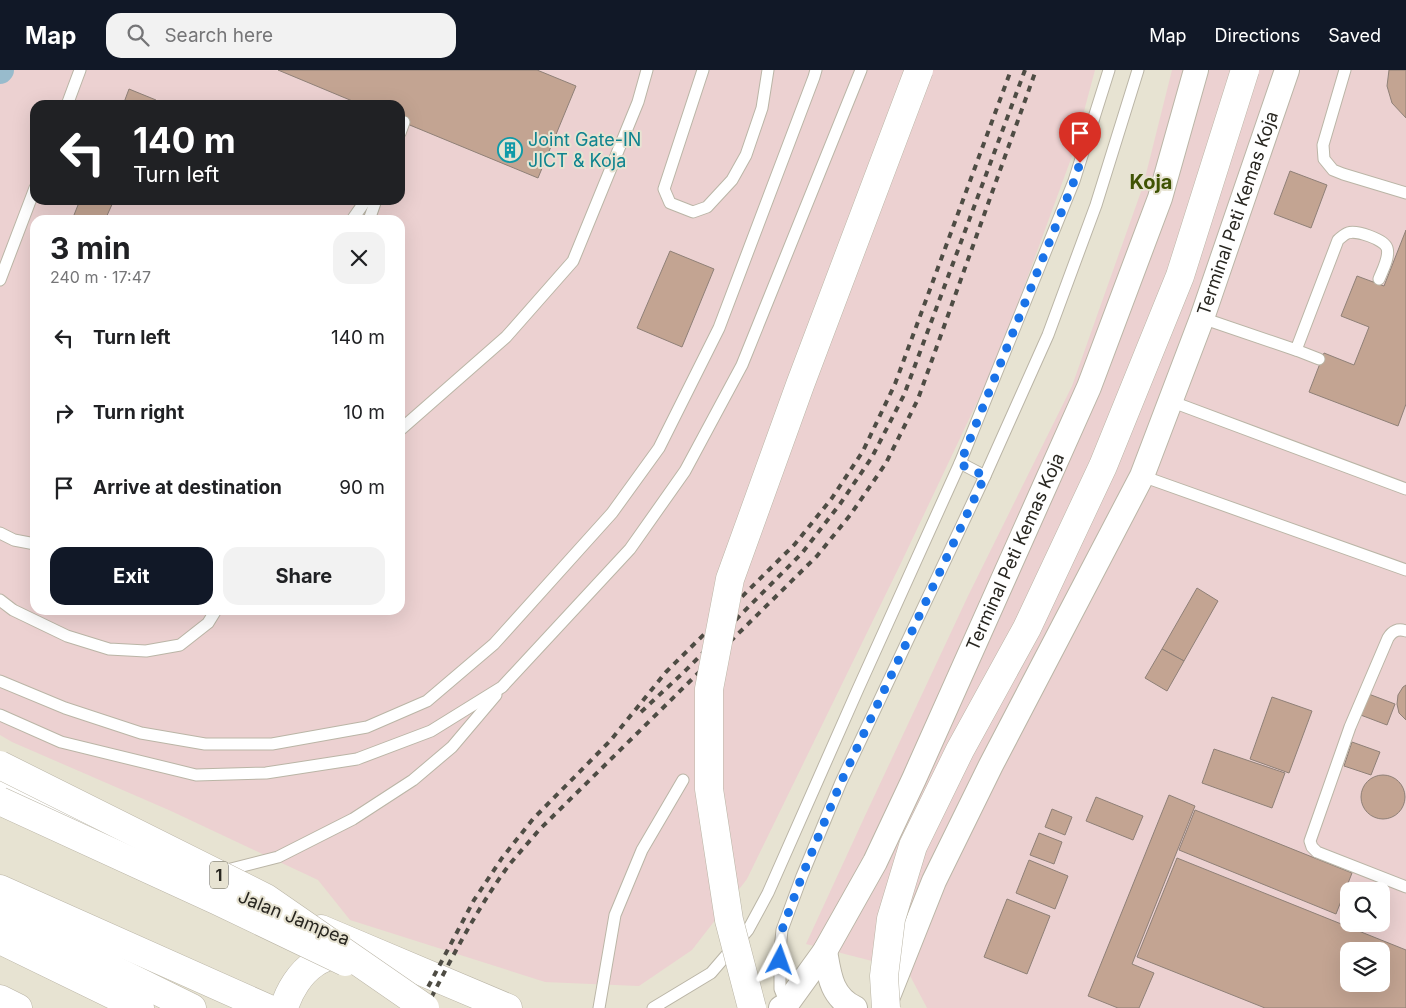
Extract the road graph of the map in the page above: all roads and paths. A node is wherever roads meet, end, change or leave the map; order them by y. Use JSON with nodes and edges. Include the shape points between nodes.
{"nodes":[{"id":1,"x":80,"y":70,"type":"edge"},
{"id":2,"x":648,"y":70,"type":"edge"},
{"id":3,"x":703,"y":70,"type":"edge"},
{"id":4,"x":768,"y":70,"type":"edge"},
{"id":5,"x":816,"y":70,"type":"edge"},
{"id":6,"x":861,"y":70,"type":"edge"},
{"id":7,"x":919,"y":70,"type":"edge"},
{"id":8,"x":1109,"y":70,"type":"edge"},
{"id":9,"x":1138,"y":70,"type":"edge"},
{"id":10,"x":1196,"y":70,"type":"edge"},
{"id":11,"x":1245,"y":70,"type":"edge"},
{"id":12,"x":1287,"y":70,"type":"edge"},
{"id":13,"x":1345,"y":70,"type":"edge"},
{"id":14,"x":69,"y":100,"type":"edge"},
{"id":15,"x":1406,"y":193,"type":"edge"},
{"id":16,"x":30,"y":201,"type":"edge"},
{"id":17,"x":1379,"y":279,"type":"dead end"},
{"id":18,"x":0,"y":280,"type":"edge"},
{"id":19,"x":1202,"y":318,"type":"junction"},
{"id":20,"x":1296,"y":350,"type":"junction"},
{"id":21,"x":1319,"y":358,"type":"dead end"},
{"id":22,"x":1170,"y":401,"type":"junction"},
{"id":23,"x":405,"y":426,"type":"edge"},
{"id":24,"x":960,"y":464,"type":"junction"},
{"id":25,"x":985,"y":476,"type":"junction"},
{"id":26,"x":1142,"y":476,"type":"junction"},
{"id":27,"x":1406,"y":489,"type":"edge"},
{"id":28,"x":0,"y":533,"type":"edge"},
{"id":29,"x":30,"y":543,"type":"edge"},
{"id":30,"x":1406,"y":570,"type":"edge"},
{"id":31,"x":0,"y":600,"type":"edge"},
{"id":32,"x":213,"y":615,"type":"edge"},
{"id":33,"x":1406,"y":631,"type":"edge"},
{"id":34,"x":0,"y":682,"type":"edge"},
{"id":35,"x":502,"y":687,"type":"junction"},
{"id":36,"x":0,"y":715,"type":"edge"},
{"id":37,"x":0,"y":765,"type":"edge"},
{"id":38,"x":683,"y":780,"type":"dead end"},
{"id":39,"x":0,"y":785,"type":"edge"},
{"id":40,"x":0,"y":801,"type":"edge"},
{"id":41,"x":197,"y":878,"type":"junction"},
{"id":42,"x":1406,"y":887,"type":"edge"},
{"id":43,"x":0,"y":889,"type":"edge"},
{"id":44,"x":0,"y":915,"type":"edge"},
{"id":45,"x":0,"y":940,"type":"edge"},
{"id":46,"x":825,"y":951,"type":"junction"},
{"id":47,"x":379,"y":953,"type":"junction"},
{"id":48,"x":786,"y":1007,"type":"edge"},
{"id":49,"x":140,"y":1008,"type":"edge"},
{"id":50,"x":192,"y":1008,"type":"edge"},
{"id":51,"x":267,"y":1008,"type":"edge"},
{"id":52,"x":284,"y":1008,"type":"edge"},
{"id":53,"x":425,"y":1008,"type":"edge"},
{"id":54,"x":440,"y":1008,"type":"edge"},
{"id":55,"x":508,"y":1008,"type":"edge"},
{"id":56,"x":599,"y":1008,"type":"edge"},
{"id":57,"x":653,"y":1008,"type":"edge"},
{"id":58,"x":752,"y":1008,"type":"edge"},
{"id":59,"x":855,"y":1008,"type":"edge"},
{"id":60,"x":886,"y":1008,"type":"edge"}],
"edges":[{"from":1,"to":14,"type":"lane"},
{"from":2,"to":23,"type":"lane","via":[[573,262],[506,337]]},
{"from":3,"to":4,"type":"lane","via":[[664,189],[670,203],[693,212],[707,207],[732,180],[746,155],[762,108]]},
{"from":5,"to":34,"type":"lane","via":[[719,328],[659,448],[612,513],[494,644],[427,701],[367,727],[272,744],[204,744],[141,733],[64,708]]},
{"from":6,"to":35,"type":"lane","via":[[742,365],[685,471],[630,549]]},
{"from":7,"to":58,"type":"highway","bridge":true,"via":[[730,579],[709,689],[709,789],[729,920]]},
{"from":8,"to":24,"type":"lane","via":[[1074,181]]},
{"from":9,"to":25,"type":"lane","via":[[1096,205],[1048,335]]},
{"from":10,"to":46,"type":"street","name":"Terminal Peti Kemas Koja","via":[[1160,198],[1089,387],[882,846]]},
{"from":11,"to":60,"type":"highway","bridge":true,"via":[[1180,276],[1103,466],[1027,628],[960,750],[913,846],[891,918],[884,976]]},
{"from":12,"to":19,"type":"street","name":"Terminal Peti Kemas Koja"},
{"from":13,"to":15,"type":"lane","via":[[1323,145],[1324,159],[1333,170]]},
{"from":16,"to":18,"type":"lane"},
{"from":17,"to":20,"type":"lane","via":[[1388,256],[1388,248],[1383,241],[1357,232],[1346,233],[1338,240]]},
{"from":19,"to":20,"type":"lane"},
{"from":19,"to":22,"type":"street","name":"Terminal Peti Kemas Koja"},
{"from":20,"to":21,"type":"lane"},
{"from":22,"to":26,"type":"street","name":"Terminal Peti Kemas Koja"},
{"from":22,"to":27,"type":"lane"},
{"from":24,"to":25,"type":"lane"},
{"from":24,"to":57,"type":"lane","via":[[768,893],[748,930],[711,973]]},
{"from":25,"to":48,"type":"lane","via":[[841,782],[802,876],[782,930],[780,989]]},
{"from":26,"to":30,"type":"lane"},
{"from":26,"to":60,"type":"street","name":"Terminal Peti Kemas Koja","via":[[991,764],[934,881]]},
{"from":28,"to":29,"type":"lane"},
{"from":31,"to":32,"type":"lane","via":[[13,610],[68,636],[109,649],[146,651],[180,645],[208,623]]},
{"from":33,"to":42,"type":"lane","via":[[1390,633],[1350,727],[1310,841],[1317,852]]},
{"from":35,"to":36,"type":"lane","via":[[431,731],[357,759],[266,773],[196,775],[61,742]]},
{"from":35,"to":41,"type":"lane","via":[[452,747],[413,780],[353,818],[278,857]]},
{"from":37,"to":53,"type":"highway","number":"1","bridge":true,"via":[[266,898]]},
{"from":38,"to":56,"type":"lane","via":[[642,850],[615,915]]},
{"from":39,"to":41,"type":"highway","name":"Jalan Jampea"},
{"from":40,"to":54,"type":"highway","name":"Jalan Jampea","bridge":true},
{"from":41,"to":47,"type":"highway","name":"Jalan Jampea"},
{"from":43,"to":51,"type":"highway"},
{"from":44,"to":50,"type":"highway"},
{"from":45,"to":49,"type":"highway"},
{"from":46,"to":48,"type":"street","name":"Terminal Peti Kemas Koja"},
{"from":46,"to":59,"type":"street","via":[[831,984],[848,1005]]},
{"from":47,"to":52,"type":"highway","via":[[345,952],[315,962],[298,978]]},
{"from":47,"to":55,"type":"highway","name":"Jalan Jampea"}]}
